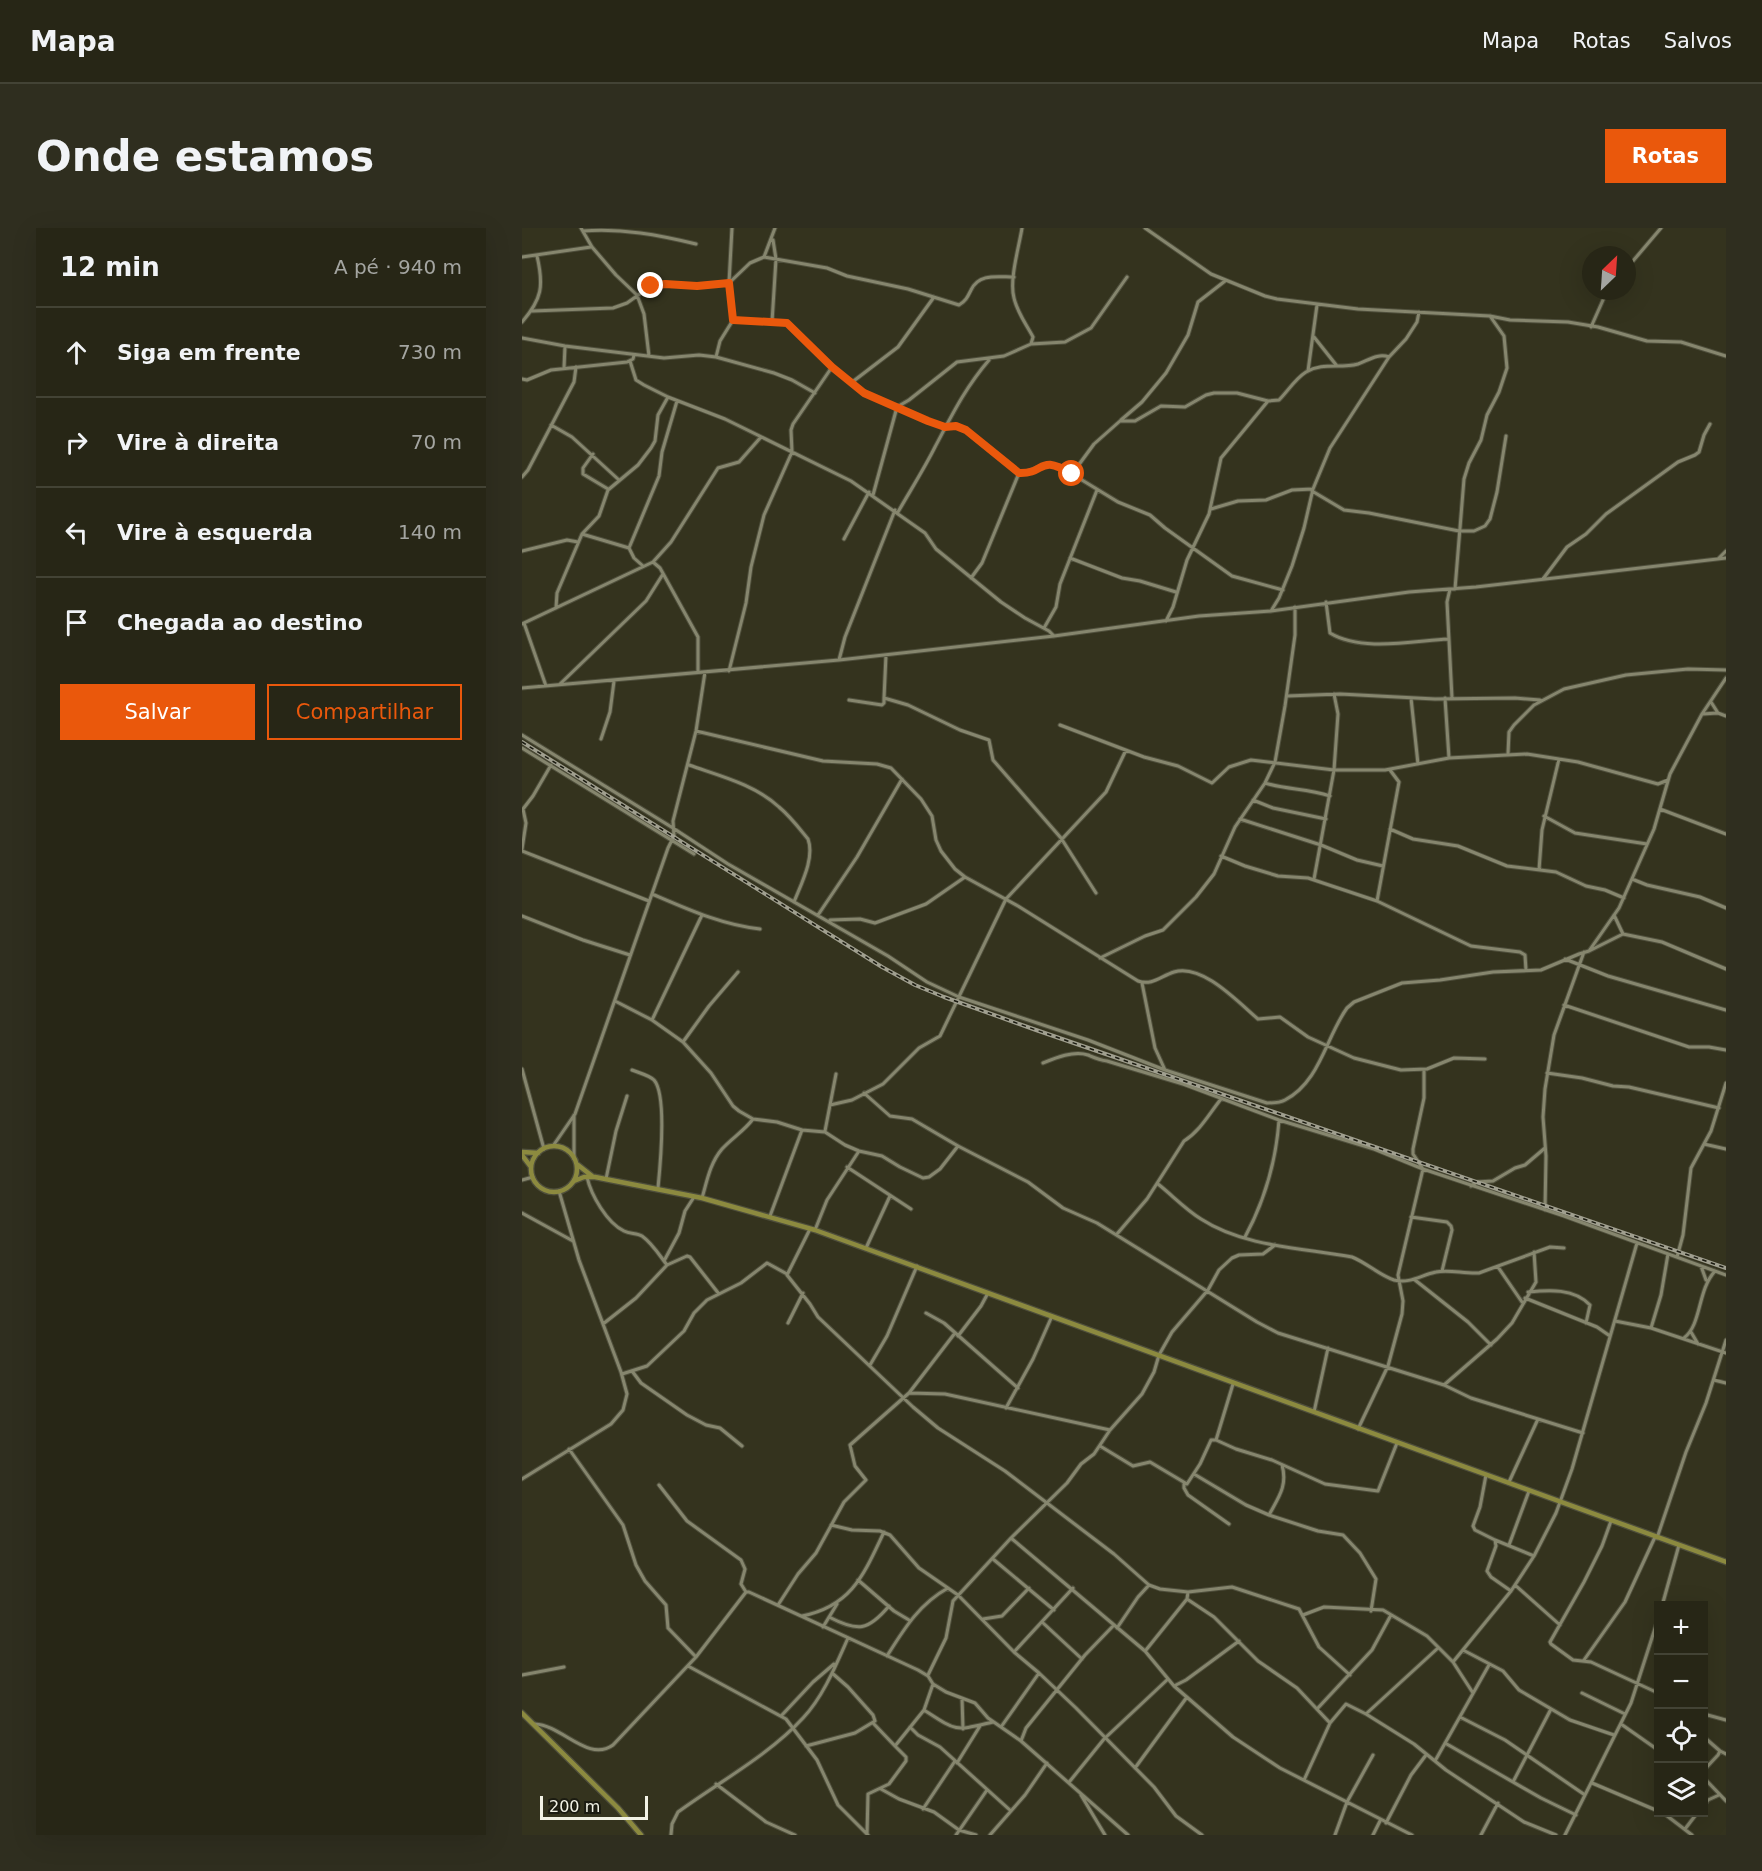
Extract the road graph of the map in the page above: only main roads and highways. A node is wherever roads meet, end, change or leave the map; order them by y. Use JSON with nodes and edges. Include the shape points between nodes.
{"nodes":[{"id":1,"x":522,"y":1153,"type":"edge"},
{"id":2,"x":538,"y":1153,"type":"junction"},
{"id":3,"x":575,"y":1161,"type":"junction"},
{"id":4,"x":531,"y":1167,"type":"junction"},
{"id":5,"x":595,"y":1177,"type":"junction"},
{"id":6,"x":574,"y":1181,"type":"junction"},
{"id":7,"x":1726,"y":1562,"type":"edge"},
{"id":8,"x":522,"y":1713,"type":"edge"},
{"id":9,"x":641,"y":1835,"type":"edge"}],
"edges":[{"from":1,"to":2,"type":"main road"},
{"from":1,"to":4,"type":"main road"},
{"from":2,"to":3,"type":"main road","via":[[553,1146],[569,1152]]},
{"from":2,"to":4,"type":"main road"},
{"from":3,"to":5,"type":"main road"},
{"from":3,"to":6,"type":"main road"},
{"from":4,"to":6,"type":"main road","via":[[533,1177],[543,1189],[559,1191]]},
{"from":5,"to":6,"type":"main road"},
{"from":5,"to":7,"type":"main road","via":[[702,1198],[813,1229]]},
{"from":8,"to":9,"type":"main road"}]}
